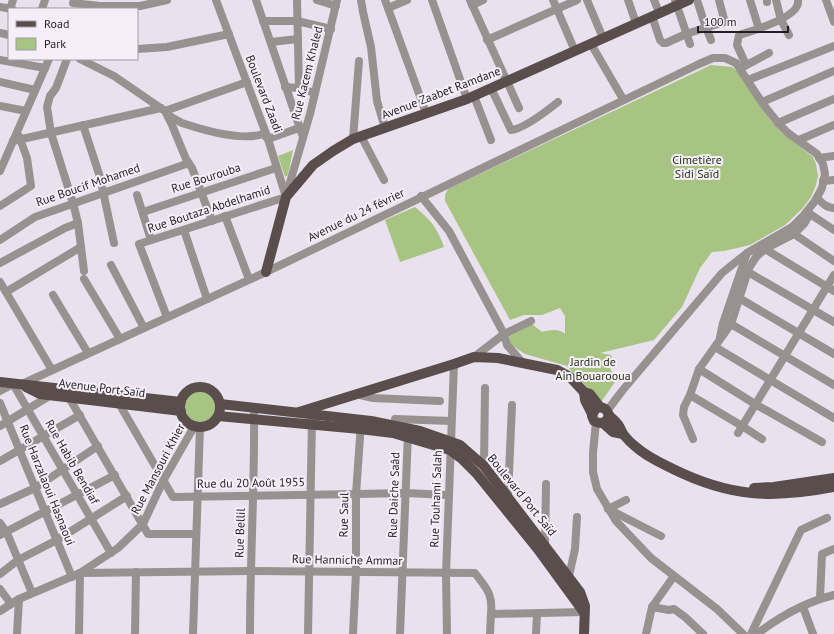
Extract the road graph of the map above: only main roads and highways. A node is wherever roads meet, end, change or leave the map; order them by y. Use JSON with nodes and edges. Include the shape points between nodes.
{"nodes":[{"id":1,"x":689,"y":0,"type":"edge"},
{"id":2,"x":676,"y":2,"type":"edge"},
{"id":3,"x":266,"y":272,"type":"road end"},
{"id":4,"x":0,"y":382,"type":"edge"},
{"id":5,"x":17,"y":384,"type":"junction"},
{"id":6,"x":67,"y":393,"type":"junction"},
{"id":7,"x":220,"y":404,"type":"junction"},
{"id":8,"x":181,"y":406,"type":"junction"},
{"id":9,"x":295,"y":413,"type":"junction"},
{"id":10,"x":218,"y":416,"type":"junction"},
{"id":11,"x":312,"y":420,"type":"junction"},
{"id":12,"x":450,"y":446,"type":"junction"},
{"id":13,"x":834,"y":478,"type":"edge"},
{"id":14,"x":716,"y":486,"type":"junction"},
{"id":15,"x":834,"y":487,"type":"edge"},
{"id":16,"x":584,"y":612,"type":"junction"},
{"id":17,"x":584,"y":634,"type":"edge"}],
"edges":[{"from":1,"to":2,"type":"main road","name":"Avenue Zaabet Ramdane"},
{"from":2,"to":3,"type":"main road","name":"Avenue Zaabet Ramdane","via":[[656,14],[492,88],[357,137],[313,165],[286,197]]},
{"from":4,"to":5,"type":"main road","name":"Avenue Port Saïd"},
{"from":5,"to":6,"type":"main road","name":"Avenue Port Saïd"},
{"from":5,"to":6,"type":"main road","name":"Avenue Port Saïd","via":[[40,394]]},
{"from":6,"to":8,"type":"main road","name":"Avenue Port Saïd"},
{"from":7,"to":8,"type":"main road","via":[[211,390],[201,387],[186,393]]},
{"from":7,"to":9,"type":"main road"},
{"from":7,"to":10,"type":"main road"},
{"from":8,"to":10,"type":"main road","via":[[186,420],[197,426],[211,423]]},
{"from":9,"to":11,"type":"main road"},
{"from":9,"to":14,"type":"main road","via":[[474,357],[521,361],[564,373],[584,392],[585,400],[601,415],[613,432],[623,434],[637,448],[659,462]]},
{"from":10,"to":11,"type":"main road"},
{"from":11,"to":12,"type":"main road","via":[[361,424],[393,433],[408,433]]},
{"from":12,"to":16,"type":"main road","via":[[477,474]]},
{"from":12,"to":16,"type":"main road","name":"Boulevard Port Saïd","via":[[460,445],[484,466],[580,592],[585,606]]},
{"from":13,"to":14,"type":"main road","via":[[774,487]]},
{"from":14,"to":15,"type":"main road","via":[[738,492],[771,495]]},
{"from":16,"to":17,"type":"main road","name":"Boulevard Port Saïd"}]}
